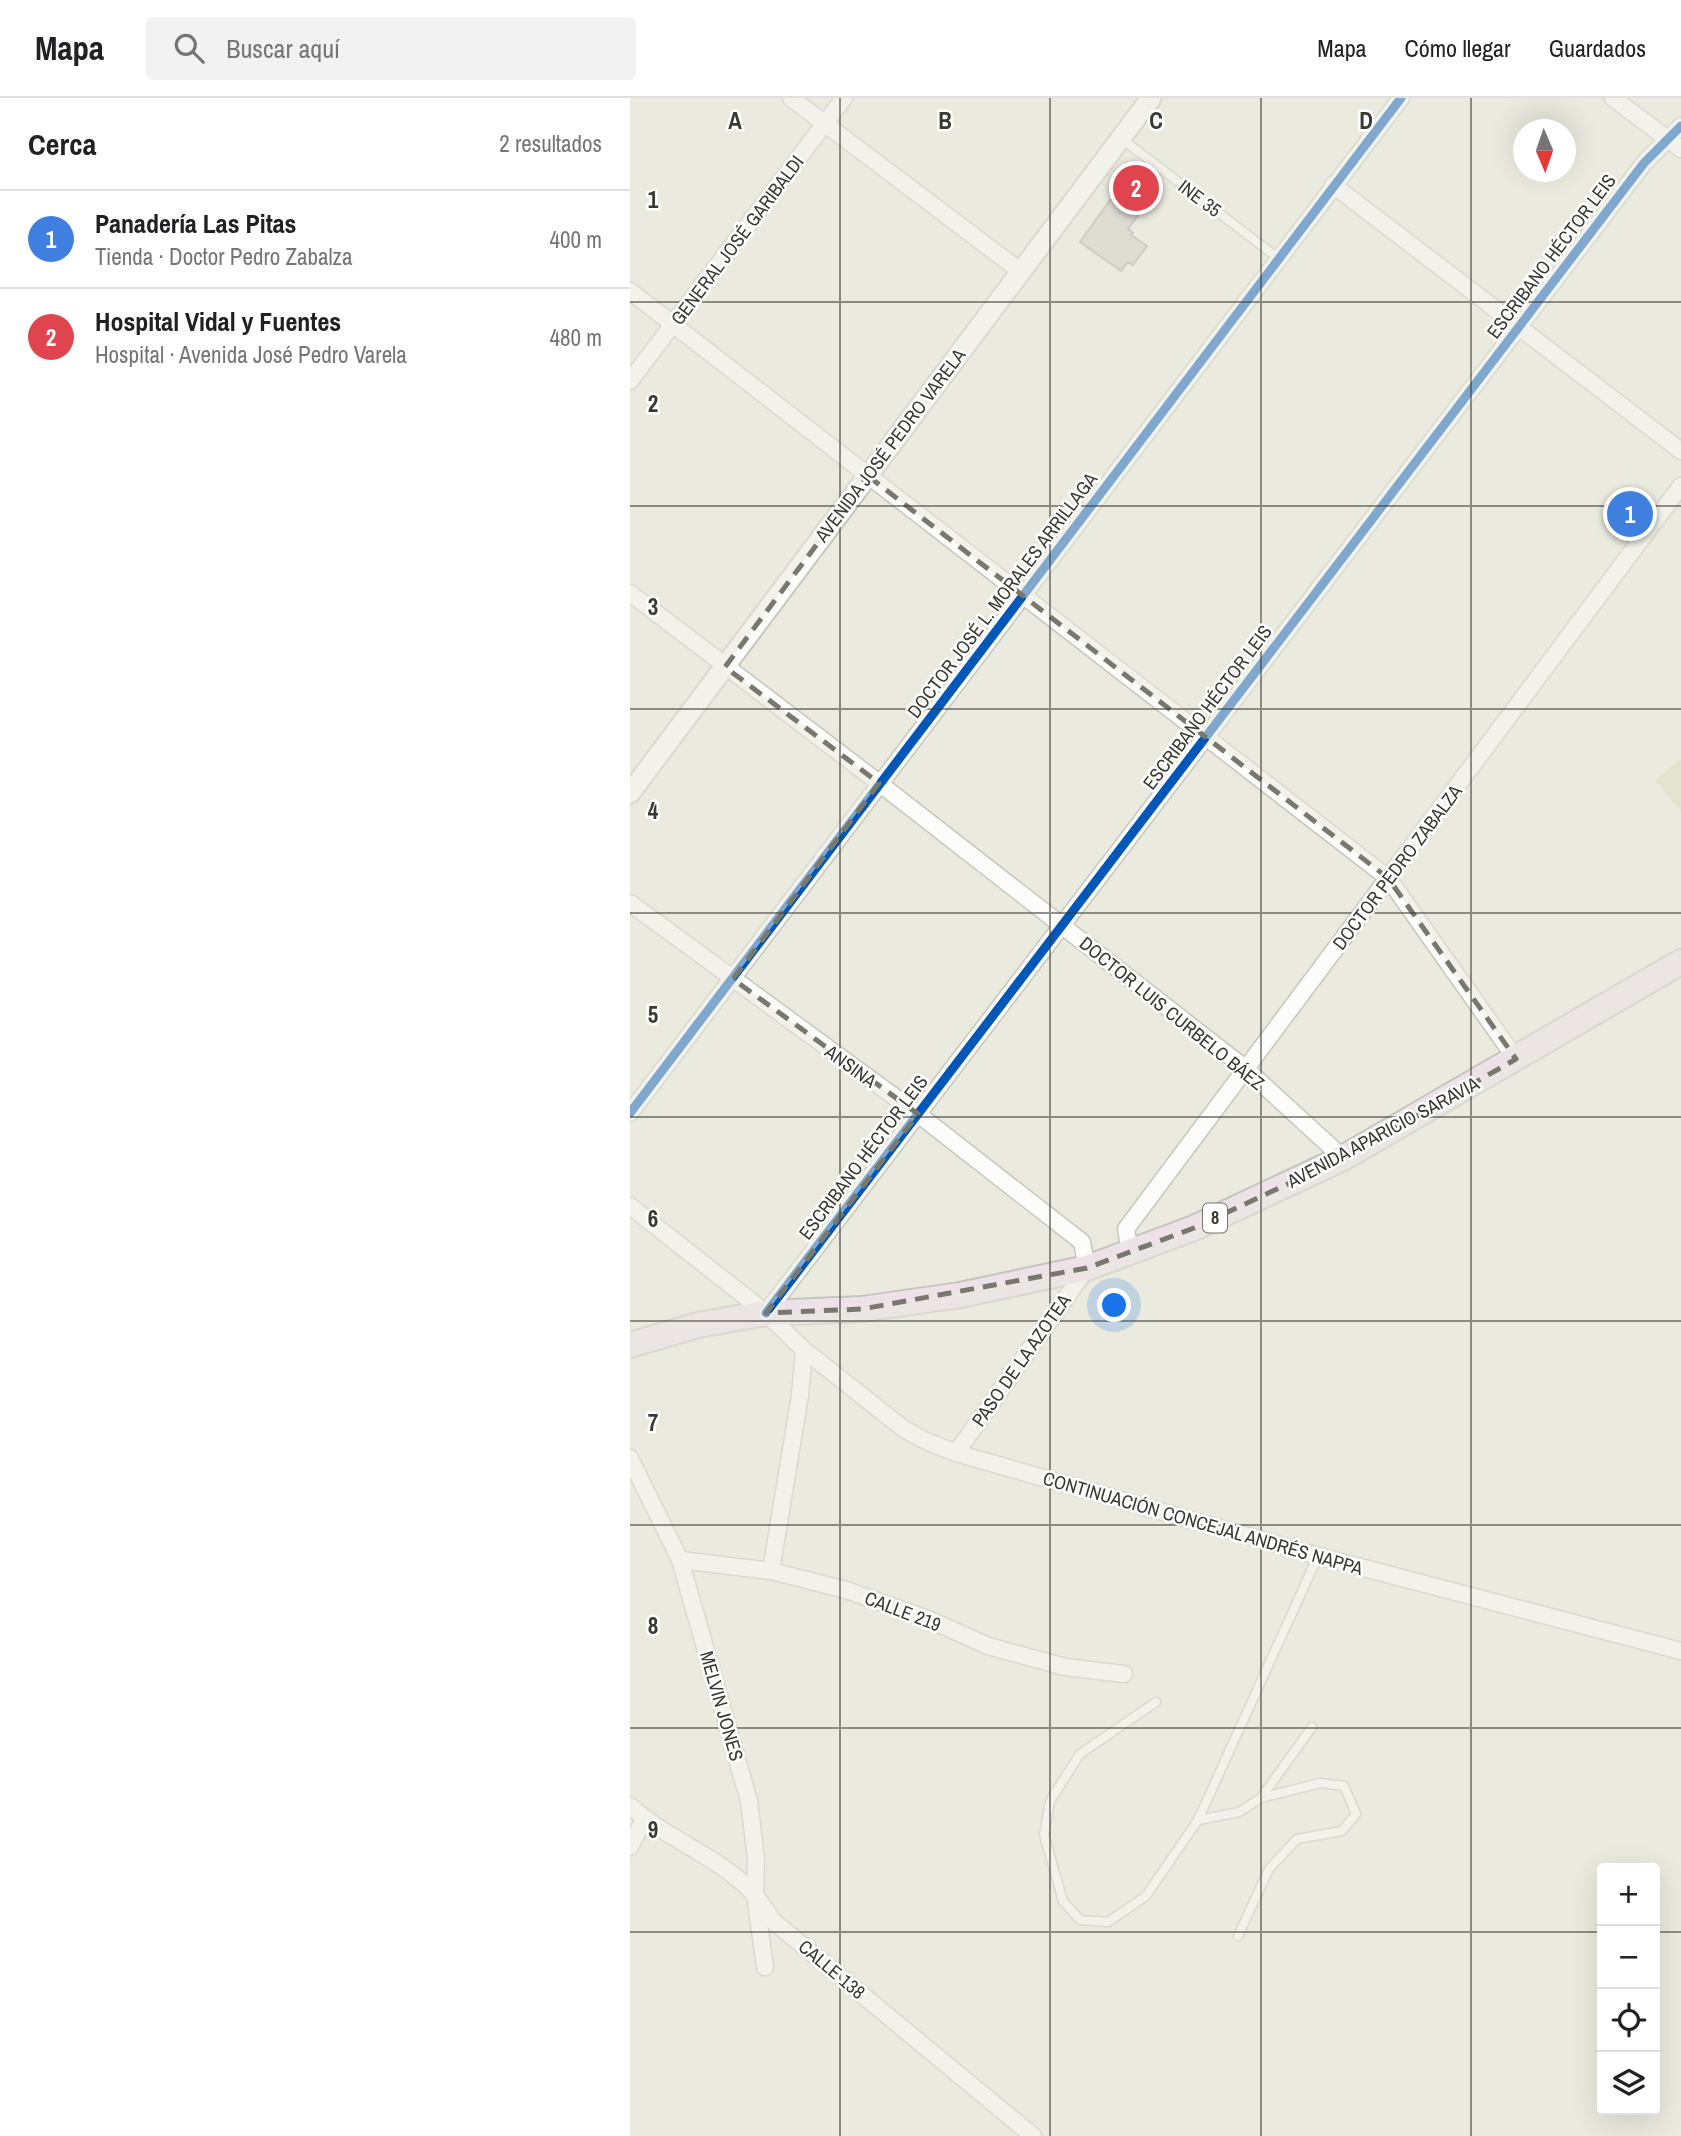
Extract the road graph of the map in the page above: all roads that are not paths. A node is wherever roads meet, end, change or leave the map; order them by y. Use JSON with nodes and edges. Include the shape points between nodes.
{"nodes":[{"id":1,"x":791,"y":98,"type":"edge"},
{"id":2,"x":844,"y":98,"type":"edge"},
{"id":3,"x":1151,"y":98,"type":"edge"},
{"id":4,"x":1401,"y":98,"type":"edge"},
{"id":5,"x":1613,"y":98,"type":"edge"},
{"id":6,"x":825,"y":123,"type":"junction"},
{"id":7,"x":1681,"y":126,"type":"edge"},
{"id":8,"x":1121,"y":139,"type":"junction"},
{"id":9,"x":1667,"y":140,"type":"junction"},
{"id":10,"x":1681,"y":149,"type":"edge"},
{"id":11,"x":1333,"y":185,"type":"junction"},
{"id":12,"x":1279,"y":258,"type":"junction"},
{"id":13,"x":1020,"y":271,"type":"junction"},
{"id":14,"x":630,"y":291,"type":"edge"},
{"id":15,"x":673,"y":325,"type":"junction"},
{"id":16,"x":1519,"y":327,"type":"junction"},
{"id":17,"x":630,"y":381,"type":"edge"},
{"id":18,"x":1681,"y":450,"type":"edge"},
{"id":19,"x":868,"y":476,"type":"junction"},
{"id":20,"x":1681,"y":486,"type":"edge"},
{"id":21,"x":630,"y":593,"type":"edge"},
{"id":22,"x":1024,"y":597,"type":"junction"},
{"id":23,"x":725,"y":667,"type":"junction"},
{"id":24,"x":1206,"y":737,"type":"junction"},
{"id":25,"x":879,"y":783,"type":"junction"},
{"id":26,"x":630,"y":793,"type":"edge"},
{"id":27,"x":1388,"y":878,"type":"junction"},
{"id":28,"x":630,"y":904,"type":"edge"},
{"id":29,"x":1062,"y":926,"type":"junction"},
{"id":30,"x":1681,"y":962,"type":"edge"},
{"id":31,"x":733,"y":979,"type":"junction"},
{"id":32,"x":1516,"y":1059,"type":"junction"},
{"id":33,"x":1246,"y":1069,"type":"junction"},
{"id":34,"x":630,"y":1113,"type":"edge"},
{"id":35,"x":918,"y":1114,"type":"junction"},
{"id":36,"x":1343,"y":1158,"type":"junction"},
{"id":37,"x":630,"y":1206,"type":"edge"},
{"id":38,"x":1130,"y":1252,"type":"junction"},
{"id":39,"x":1087,"y":1268,"type":"junction"},
{"id":40,"x":766,"y":1313,"type":"junction"},
{"id":41,"x":698,"y":1325,"type":"junction"},
{"id":42,"x":630,"y":1328,"type":"edge"},
{"id":43,"x":630,"y":1345,"type":"edge"},
{"id":44,"x":804,"y":1350,"type":"junction"},
{"id":45,"x":956,"y":1453,"type":"junction"},
{"id":46,"x":630,"y":1458,"type":"edge"},
{"id":47,"x":1318,"y":1556,"type":"junction"},
{"id":48,"x":680,"y":1560,"type":"junction"},
{"id":49,"x":771,"y":1571,"type":"junction"},
{"id":50,"x":1681,"y":1651,"type":"edge"},
{"id":51,"x":1124,"y":1674,"type":"dead end"},
{"id":52,"x":1156,"y":1702,"type":"dead end"},
{"id":53,"x":1312,"y":1727,"type":"dead end"},
{"id":54,"x":1261,"y":1798,"type":"junction"},
{"id":55,"x":630,"y":1806,"type":"edge"},
{"id":56,"x":645,"y":1819,"type":"junction"},
{"id":57,"x":1198,"y":1820,"type":"junction"},
{"id":58,"x":630,"y":1847,"type":"edge"},
{"id":59,"x":755,"y":1895,"type":"junction"},
{"id":60,"x":1238,"y":1936,"type":"dead end"},
{"id":61,"x":765,"y":1968,"type":"dead end"},
{"id":62,"x":1033,"y":2136,"type":"edge"}],
"edges":[{"from":1,"to":6,"type":"street"},
{"from":2,"to":6,"type":"street","name":"GENERAL JOSÉ GARIBALDI"},
{"from":3,"to":8,"type":"street","name":"AVENIDA JOSÉ PEDRO VARELA"},
{"from":4,"to":11,"type":"street","name":"DOCTOR JOSÉ L. MORALES ARRILLAGA"},
{"from":5,"to":9,"type":"street"},
{"from":6,"to":13,"type":"street"},
{"from":6,"to":15,"type":"street","name":"GENERAL JOSÉ GARIBALDI"},
{"from":7,"to":9,"type":"street","name":"ESCRIBANO HÉCTOR LEIS"},
{"from":8,"to":12,"type":"lane","name":"INE 35"},
{"from":8,"to":13,"type":"street","name":"AVENIDA JOSÉ PEDRO VARELA"},
{"from":9,"to":10,"type":"street"},
{"from":9,"to":16,"type":"street","name":"ESCRIBANO HÉCTOR LEIS","via":[[1644,163]]},
{"from":11,"to":12,"type":"street","name":"DOCTOR JOSÉ L. MORALES ARRILLAGA"},
{"from":11,"to":16,"type":"street"},
{"from":12,"to":22,"type":"street","name":"DOCTOR JOSÉ L. MORALES ARRILLAGA"},
{"from":13,"to":19,"type":"street","name":"AVENIDA JOSÉ PEDRO VARELA"},
{"from":14,"to":15,"type":"street"},
{"from":15,"to":17,"type":"street","name":"GENERAL JOSÉ GARIBALDI"},
{"from":15,"to":19,"type":"street"},
{"from":16,"to":18,"type":"street"},
{"from":16,"to":24,"type":"street","name":"ESCRIBANO HÉCTOR LEIS"},
{"from":19,"to":22,"type":"street"},
{"from":19,"to":23,"type":"street","name":"AVENIDA JOSÉ PEDRO VARELA"},
{"from":20,"to":27,"type":"street","name":"DOCTOR PEDRO ZABALZA"},
{"from":21,"to":23,"type":"street","name":"DOCTOR LUIS CURBELO BÁEZ"},
{"from":22,"to":24,"type":"street"},
{"from":22,"to":25,"type":"street","name":"DOCTOR JOSÉ L. MORALES ARRILLAGA"},
{"from":23,"to":25,"type":"street","name":"DOCTOR LUIS CURBELO BÁEZ"},
{"from":23,"to":26,"type":"street","name":"AVENIDA JOSÉ PEDRO VARELA"},
{"from":24,"to":27,"type":"street"},
{"from":24,"to":29,"type":"street","name":"ESCRIBANO HÉCTOR LEIS"},
{"from":25,"to":29,"type":"street","name":"DOCTOR LUIS CURBELO BÁEZ"},
{"from":25,"to":31,"type":"street","name":"DOCTOR JOSÉ L. MORALES ARRILLAGA"},
{"from":27,"to":32,"type":"street"},
{"from":27,"to":33,"type":"street","name":"DOCTOR PEDRO ZABALZA"},
{"from":28,"to":31,"type":"street","name":"ANSINA"},
{"from":29,"to":33,"type":"street","name":"DOCTOR LUIS CURBELO BÁEZ"},
{"from":29,"to":35,"type":"street","name":"ESCRIBANO HÉCTOR LEIS"},
{"from":30,"to":32,"type":"highway","name":"AVENIDA APARICIO SARAVIA","number":"8"},
{"from":31,"to":34,"type":"street","name":"DOCTOR JOSÉ L. MORALES ARRILLAGA"},
{"from":31,"to":35,"type":"street","name":"ANSINA"},
{"from":32,"to":36,"type":"highway","name":"AVENIDA APARICIO SARAVIA","number":"8"},
{"from":33,"to":36,"type":"street","name":"DOCTOR LUIS CURBELO BÁEZ"},
{"from":33,"to":38,"type":"street","name":"DOCTOR PEDRO ZABALZA","via":[[1126,1229]]},
{"from":35,"to":39,"type":"street","name":"ANSINA","via":[[1082,1242]]},
{"from":35,"to":40,"type":"street","name":"ESCRIBANO HÉCTOR LEIS"},
{"from":36,"to":38,"type":"highway","name":"AVENIDA APARICIO SARAVIA","number":"8","via":[[1194,1228]]},
{"from":37,"to":40,"type":"street","name":"CONTINUACIÓN CONCEJAL ANDRÉS NAPPA"},
{"from":38,"to":39,"type":"highway","name":"AVENIDA APARICIO SARAVIA","number":"8"},
{"from":39,"to":40,"type":"highway","name":"AVENIDA APARICIO SARAVIA","number":"8","via":[[960,1295],[862,1309]]},
{"from":39,"to":45,"type":"street","name":"PASO DE LA AZOTEA"},
{"from":40,"to":41,"type":"highway","name":"AVENIDA APARICIO SARAVIA","number":"8"},
{"from":40,"to":44,"type":"street","name":"CONTINUACIÓN CONCEJAL ANDRÉS NAPPA"},
{"from":41,"to":42,"type":"highway","name":"AVENIDA APARICIO SARAVIA","number":"8"},
{"from":41,"to":43,"type":"highway","name":"AVENIDA APARICIO SARAVIA","number":"8"},
{"from":44,"to":45,"type":"street","name":"CONTINUACIÓN CONCEJAL ANDRÉS NAPPA","via":[[904,1429]]},
{"from":44,"to":49,"type":"street"},
{"from":45,"to":47,"type":"street","name":"CONTINUACIÓN CONCEJAL ANDRÉS NAPPA"},
{"from":46,"to":48,"type":"street","name":"MELVIN JONES"},
{"from":47,"to":50,"type":"street","name":"CONTINUACIÓN CONCEJAL ANDRÉS NAPPA"},
{"from":47,"to":57,"type":"lane"},
{"from":48,"to":49,"type":"street","name":"CALLE 219"},
{"from":48,"to":59,"type":"street","name":"MELVIN JONES","via":[[749,1801]]},
{"from":49,"to":51,"type":"street","name":"CALLE 219","via":[[858,1594],[988,1646],[1065,1667]]},
{"from":52,"to":57,"type":"lane","via":[[1080,1754],[1050,1801],[1044,1835],[1063,1901],[1080,1920],[1108,1922],[1146,1896]]},
{"from":53,"to":54,"type":"lane"},
{"from":54,"to":57,"type":"lane","via":[[1240,1812]]},
{"from":54,"to":60,"type":"lane","via":[[1320,1783],[1344,1786],[1356,1814],[1342,1832],[1297,1839],[1269,1869]]},
{"from":55,"to":56,"type":"street","name":"CALLE 138"},
{"from":56,"to":58,"type":"street"},
{"from":56,"to":59,"type":"street","name":"CALLE 138","via":[[705,1856]]},
{"from":59,"to":61,"type":"street","name":"MELVIN JONES"},
{"from":59,"to":62,"type":"street","name":"CALLE 138","via":[[773,1921]]}]}
